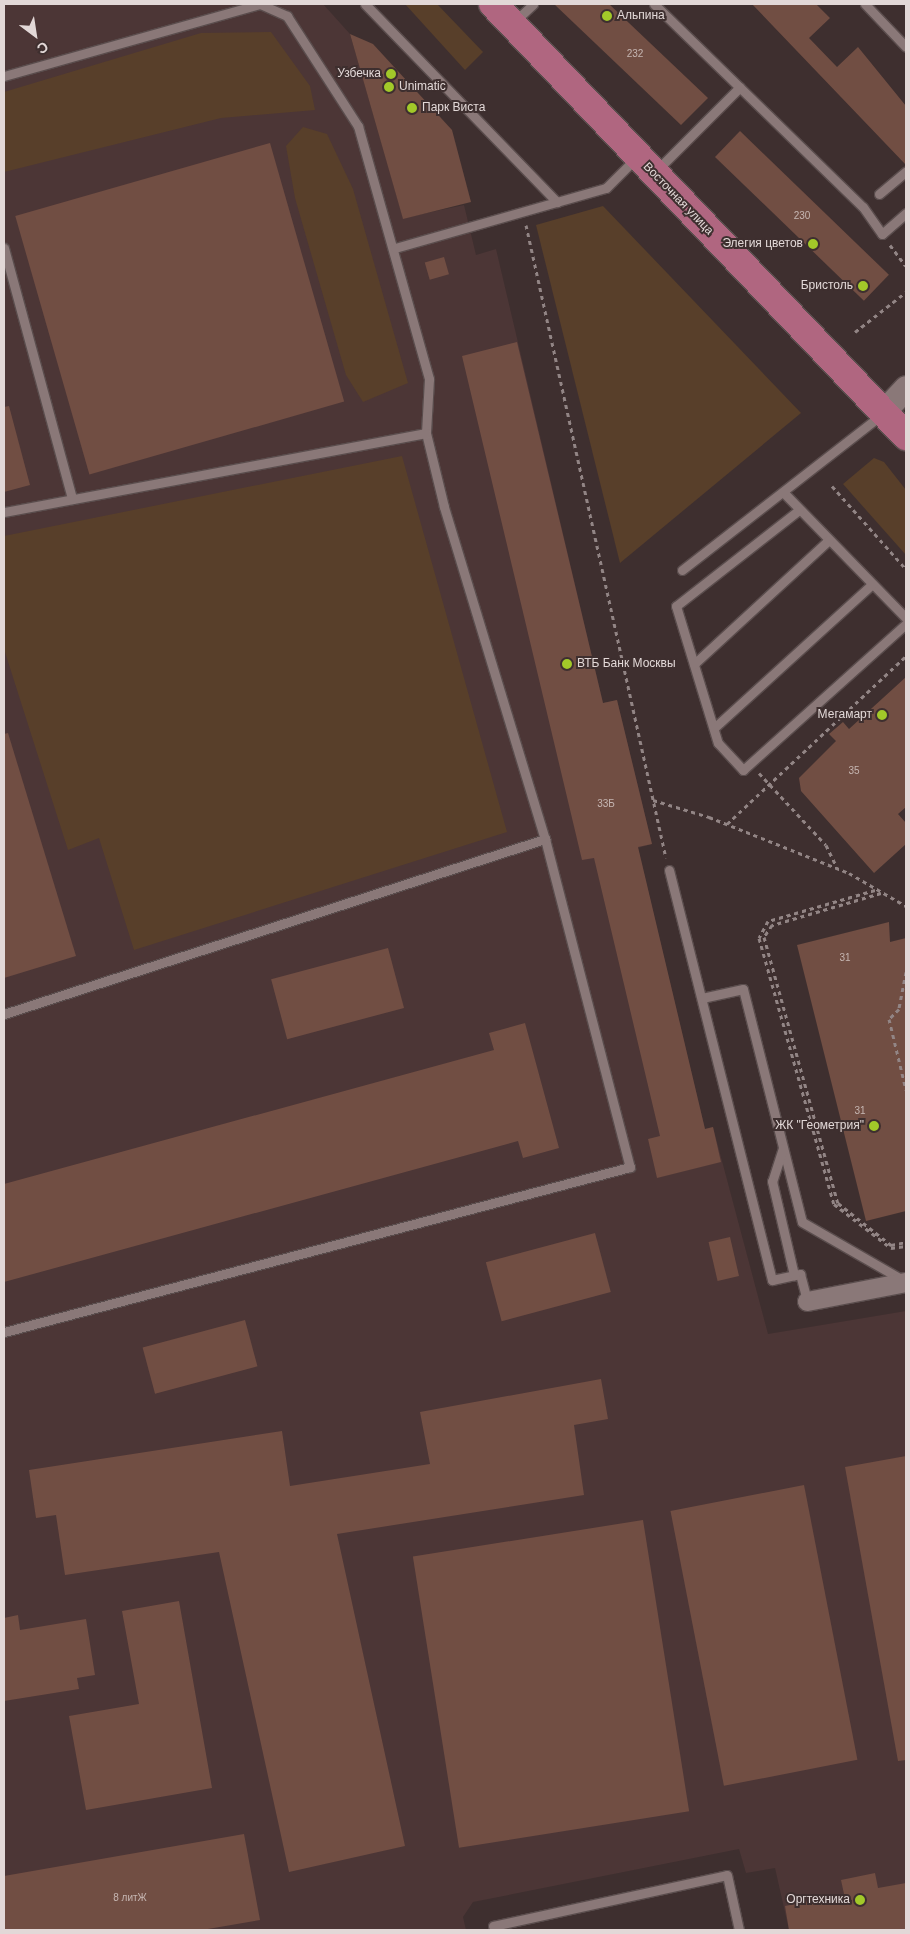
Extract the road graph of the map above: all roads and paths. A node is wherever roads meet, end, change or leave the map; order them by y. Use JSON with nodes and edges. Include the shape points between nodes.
{"nodes":[{"id":1,"x":365,"y":4,"type":"edge"},
{"id":2,"x":493,"y":4,"type":"edge"},
{"id":3,"x":654,"y":4,"type":"edge"},
{"id":4,"x":865,"y":4,"type":"edge"},
{"id":5,"x":526,"y":9,"type":"edge"},
{"id":6,"x":906,"y":47,"type":"edge"},
{"id":7,"x":4,"y":76,"type":"edge"},
{"id":8,"x":740,"y":87,"type":"junction"},
{"id":9,"x":645,"y":165,"type":"junction"},
{"id":10,"x":906,"y":171,"type":"edge"},
{"id":11,"x":880,"y":194,"type":"dead end"},
{"id":12,"x":557,"y":202,"type":"junction"},
{"id":13,"x":524,"y":212,"type":"junction"},
{"id":14,"x":906,"y":213,"type":"edge"},
{"id":15,"x":882,"y":234,"type":"junction"},
{"id":16,"x":4,"y":248,"type":"edge"},
{"id":17,"x":395,"y":248,"type":"junction"},
{"id":18,"x":906,"y":266,"type":"edge"},
{"id":19,"x":906,"y":292,"type":"edge"},
{"id":20,"x":855,"y":332,"type":"dead end"},
{"id":21,"x":906,"y":388,"type":"edge"},
{"id":22,"x":883,"y":413,"type":"junction"},
{"id":23,"x":426,"y":433,"type":"junction"},
{"id":24,"x":906,"y":436,"type":"edge"},
{"id":25,"x":832,"y":486,"type":"dead end"},
{"id":26,"x":785,"y":494,"type":"junction"},
{"id":27,"x":72,"y":499,"type":"junction"},
{"id":28,"x":799,"y":510,"type":"junction"},
{"id":29,"x":4,"y":512,"type":"edge"},
{"id":30,"x":829,"y":540,"type":"junction"},
{"id":31,"x":906,"y":569,"type":"edge"},
{"id":32,"x":682,"y":570,"type":"dead end"},
{"id":33,"x":872,"y":584,"type":"junction"},
{"id":34,"x":906,"y":618,"type":"edge"},
{"id":35,"x":906,"y":624,"type":"edge"},
{"id":36,"x":906,"y":656,"type":"edge"},
{"id":37,"x":694,"y":664,"type":"junction"},
{"id":38,"x":714,"y":728,"type":"junction"},
{"id":39,"x":751,"y":763,"type":"junction"},
{"id":40,"x":768,"y":784,"type":"junction"},
{"id":41,"x":653,"y":800,"type":"junction"},
{"id":42,"x":727,"y":824,"type":"junction"},
{"id":43,"x":545,"y":839,"type":"junction"},
{"id":44,"x":662,"y":840,"type":"dead end"},
{"id":45,"x":837,"y":869,"type":"junction"},
{"id":46,"x":669,"y":870,"type":"dead end"},
{"id":47,"x":875,"y":890,"type":"junction"},
{"id":48,"x":881,"y":893,"type":"junction"},
{"id":49,"x":906,"y":906,"type":"edge"},
{"id":50,"x":906,"y":972,"type":"edge"},
{"id":51,"x":702,"y":998,"type":"junction"},
{"id":52,"x":4,"y":1014,"type":"edge"},
{"id":53,"x":906,"y":1090,"type":"edge"},
{"id":54,"x":783,"y":1147,"type":"junction"},
{"id":55,"x":906,"y":1244,"type":"edge"},
{"id":56,"x":794,"y":1275,"type":"junction"},
{"id":57,"x":906,"y":1282,"type":"edge"},
{"id":58,"x":807,"y":1301,"type":"joint"},
{"id":59,"x":4,"y":1332,"type":"edge"},
{"id":60,"x":493,"y":1926,"type":"dead end"},
{"id":61,"x":739,"y":1930,"type":"edge"}],
"edges":[{"from":1,"to":12,"type":"lane"},
{"from":2,"to":5,"type":"main road","name":"Восточная улица"},
{"from":3,"to":8,"type":"lane"},
{"from":4,"to":6,"type":"lane"},
{"from":5,"to":9,"type":"main road","name":"Восточная улица"},
{"from":7,"to":17,"type":"lane","via":[[260,4],[287,16],[358,126]]},
{"from":8,"to":9,"type":"lane"},
{"from":8,"to":15,"type":"lane","via":[[863,208]]},
{"from":9,"to":12,"type":"lane","via":[[606,188]]},
{"from":9,"to":22,"type":"main road","name":"Восточная улица"},
{"from":10,"to":11,"type":"lane"},
{"from":12,"to":13,"type":"lane"},
{"from":13,"to":17,"type":"lane"},
{"from":13,"to":41,"type":"path"},
{"from":14,"to":15,"type":"lane"},
{"from":15,"to":18,"type":"path"},
{"from":16,"to":27,"type":"lane"},
{"from":17,"to":23,"type":"lane","via":[[429,379]]},
{"from":19,"to":20,"type":"path"},
{"from":21,"to":22,"type":"street"},
{"from":22,"to":24,"type":"main road","name":"Восточная улица"},
{"from":22,"to":26,"type":"lane"},
{"from":23,"to":27,"type":"lane"},
{"from":23,"to":43,"type":"lane"},
{"from":25,"to":31,"type":"path"},
{"from":26,"to":28,"type":"lane"},
{"from":26,"to":32,"type":"lane"},
{"from":27,"to":29,"type":"lane"},
{"from":28,"to":30,"type":"lane"},
{"from":28,"to":37,"type":"lane","via":[[676,606]]},
{"from":30,"to":33,"type":"lane"},
{"from":30,"to":37,"type":"lane"},
{"from":33,"to":34,"type":"lane"},
{"from":33,"to":38,"type":"lane"},
{"from":35,"to":39,"type":"lane"},
{"from":36,"to":40,"type":"path"},
{"from":37,"to":38,"type":"lane"},
{"from":38,"to":39,"type":"lane","via":[[718,743],[743,770]]},
{"from":39,"to":40,"type":"path"},
{"from":40,"to":42,"type":"path"},
{"from":40,"to":45,"type":"path","via":[[826,845]]},
{"from":41,"to":42,"type":"path"},
{"from":41,"to":44,"type":"path"},
{"from":42,"to":45,"type":"path"},
{"from":43,"to":52,"type":"lane"},
{"from":43,"to":59,"type":"lane","via":[[630,1167]]},
{"from":45,"to":47,"type":"path"},
{"from":46,"to":51,"type":"lane"},
{"from":47,"to":48,"type":"path"},
{"from":47,"to":55,"type":"path","via":[[768,921],[759,938],[834,1204],[890,1248]]},
{"from":48,"to":49,"type":"path"},
{"from":48,"to":55,"type":"path","via":[[772,925],[764,937],[838,1203],[891,1245]]},
{"from":50,"to":53,"type":"path","via":[[899,1009],[889,1019]]},
{"from":51,"to":54,"type":"lane","via":[[743,989]]},
{"from":51,"to":56,"type":"lane","via":[[772,1280]]},
{"from":54,"to":56,"type":"lane","via":[[772,1181]]},
{"from":54,"to":57,"type":"lane","via":[[802,1222]]},
{"from":56,"to":58,"type":"lane","via":[[800,1274]]},
{"from":57,"to":58,"type":"street"},
{"from":60,"to":61,"type":"lane","via":[[727,1875]]}]}
